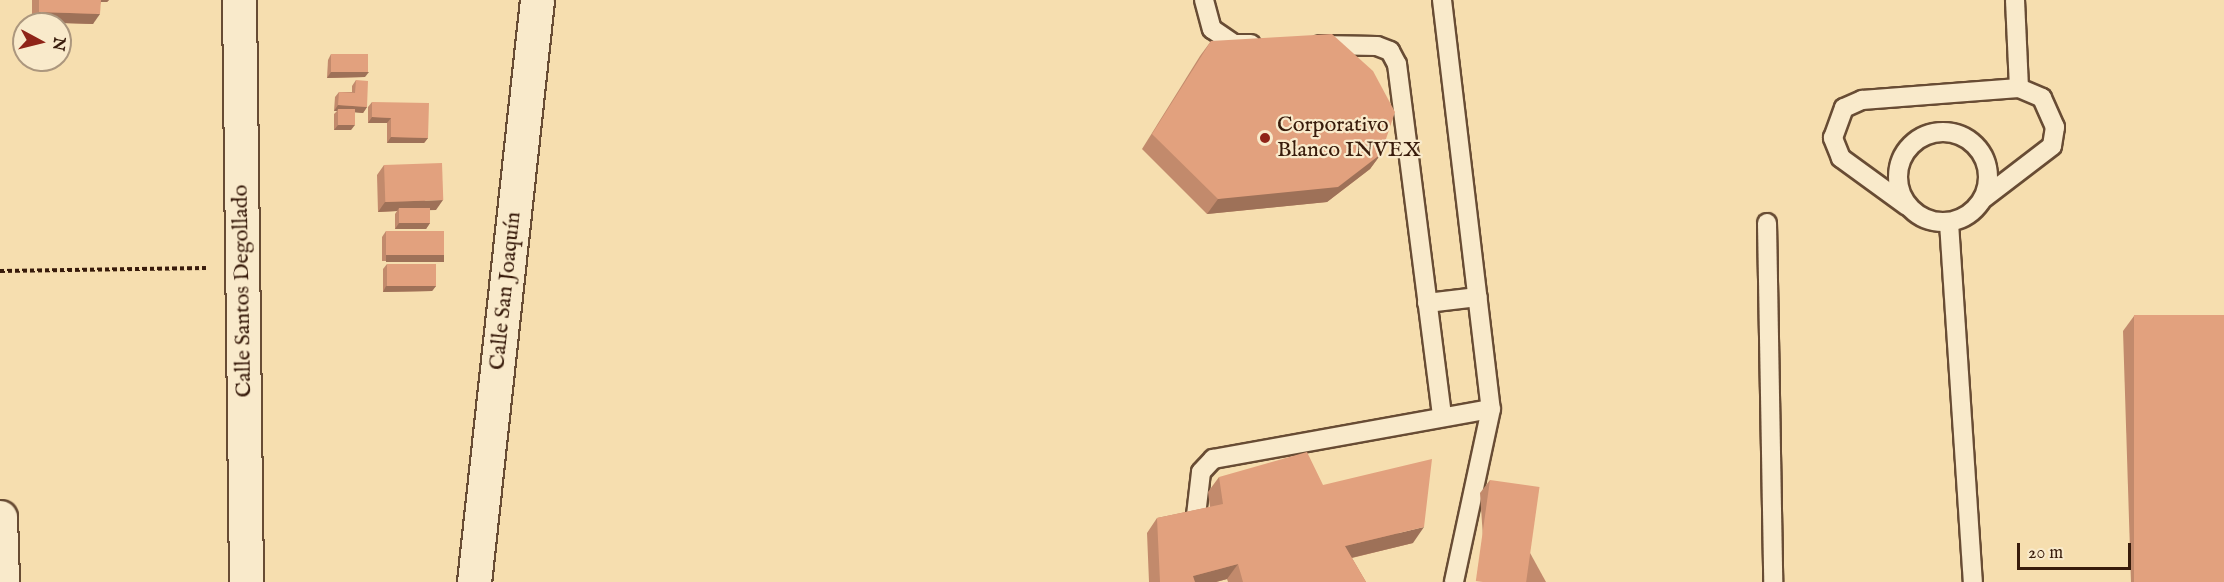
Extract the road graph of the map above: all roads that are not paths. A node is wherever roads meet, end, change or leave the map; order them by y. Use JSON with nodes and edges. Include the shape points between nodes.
{"nodes":[{"id":1,"x":239,"y":0,"type":"edge"},
{"id":2,"x":537,"y":0,"type":"edge"},
{"id":3,"x":1204,"y":0,"type":"edge"},
{"id":4,"x":1442,"y":0,"type":"edge"},
{"id":5,"x":2015,"y":0,"type":"edge"},
{"id":6,"x":1269,"y":44,"type":"edge"},
{"id":7,"x":1305,"y":45,"type":"edge"},
{"id":8,"x":2019,"y":88,"type":"junction"},
{"id":9,"x":1983,"y":199,"type":"junction"},
{"id":10,"x":1907,"y":206,"type":"junction"},
{"id":11,"x":1767,"y":223,"type":"dead end"},
{"id":12,"x":1949,"y":223,"type":"junction"},
{"id":13,"x":1478,"y":297,"type":"junction"},
{"id":14,"x":1427,"y":303,"type":"junction"},
{"id":15,"x":1491,"y":410,"type":"junction"},
{"id":16,"x":1442,"y":414,"type":"junction"},
{"id":17,"x":0,"y":517,"type":"edge"},
{"id":18,"x":1195,"y":524,"type":"edge"},
{"id":19,"x":2,"y":582,"type":"edge"},
{"id":20,"x":246,"y":582,"type":"edge"},
{"id":21,"x":474,"y":582,"type":"edge"},
{"id":22,"x":1454,"y":582,"type":"edge"},
{"id":23,"x":1773,"y":582,"type":"edge"},
{"id":24,"x":1973,"y":582,"type":"edge"}],
"edges":[{"from":1,"to":20,"type":"street","name":"Calle Santos Degollado"},
{"from":2,"to":21,"type":"street","name":"Calle San Joaquín"},
{"from":3,"to":6,"type":"lane","via":[[1212,29],[1234,44]]},
{"from":4,"to":13,"type":"lane"},
{"from":5,"to":8,"type":"lane"},
{"from":7,"to":14,"type":"lane","via":[[1377,46],[1390,51],[1397,64]]},
{"from":8,"to":9,"type":"lane","via":[[2042,98],[2055,127],[2052,146]]},
{"from":8,"to":10,"type":"lane","via":[[1862,100],[1844,108],[1833,138],[1841,158]]},
{"from":9,"to":10,"type":"lane","via":[[1989,171],[1978,146],[1953,131],[1925,134],[1904,151],[1897,179]]},
{"from":9,"to":12,"type":"lane","via":[[1969,216]]},
{"from":10,"to":12,"type":"lane","via":[[1925,220]]},
{"from":11,"to":23,"type":"lane"},
{"from":12,"to":24,"type":"lane"},
{"from":13,"to":14,"type":"lane"},
{"from":13,"to":15,"type":"lane"},
{"from":14,"to":16,"type":"lane"},
{"from":15,"to":16,"type":"lane"},
{"from":15,"to":22,"type":"lane"},
{"from":16,"to":18,"type":"lane","via":[[1213,459],[1201,472]]},
{"from":17,"to":19,"type":"street"}]}
